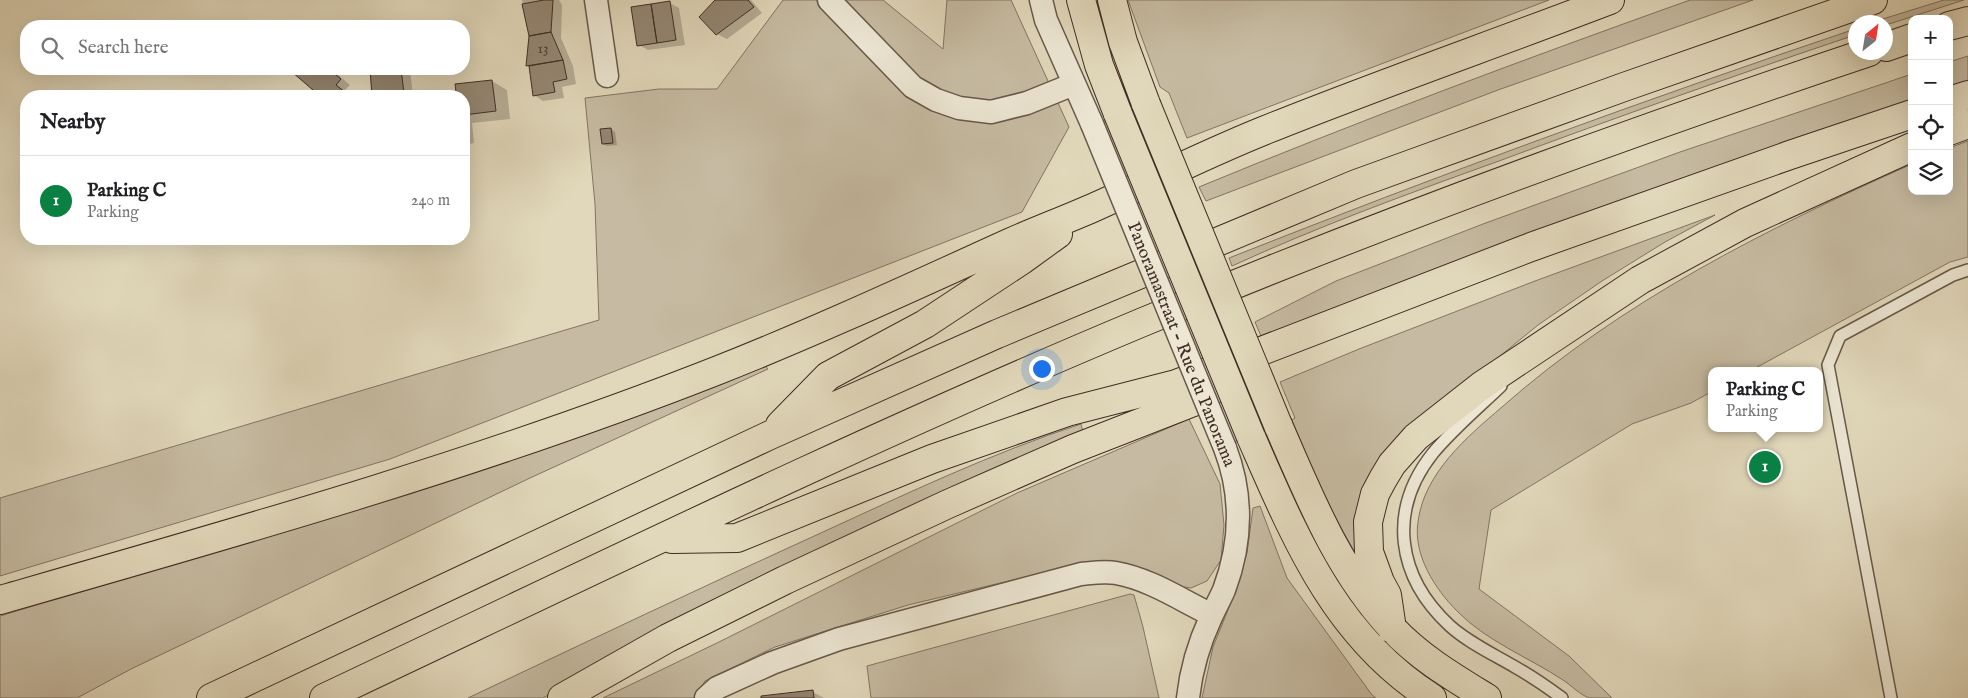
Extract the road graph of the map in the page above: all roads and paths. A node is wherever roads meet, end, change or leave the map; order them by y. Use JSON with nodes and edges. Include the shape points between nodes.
{"nodes":[{"id":1,"x":596,"y":0,"type":"edge"},
{"id":2,"x":829,"y":0,"type":"edge"},
{"id":3,"x":1041,"y":0,"type":"edge"},
{"id":4,"x":1081,"y":0,"type":"edge"},
{"id":5,"x":1112,"y":0,"type":"edge"},
{"id":6,"x":1610,"y":0,"type":"edge"},
{"id":7,"x":1873,"y":0,"type":"edge"},
{"id":8,"x":1968,"y":20,"type":"edge"},
{"id":9,"x":1953,"y":25,"type":"edge"},
{"id":10,"x":1908,"y":39,"type":"edge"},
{"id":11,"x":1893,"y":45,"type":"edge"},
{"id":12,"x":1848,"y":59,"type":"edge"},
{"id":13,"x":607,"y":76,"type":"dead end"},
{"id":14,"x":1074,"y":84,"type":"junction"},
{"id":15,"x":1968,"y":95,"type":"edge"},
{"id":16,"x":1953,"y":101,"type":"edge"},
{"id":17,"x":1908,"y":115,"type":"edge"},
{"id":18,"x":1968,"y":124,"type":"edge"},
{"id":19,"x":1953,"y":130,"type":"edge"},
{"id":20,"x":1908,"y":149,"type":"edge"},
{"id":21,"x":1096,"y":206,"type":"junction"},
{"id":22,"x":1968,"y":270,"type":"edge"},
{"id":23,"x":1551,"y":340,"type":"junction"},
{"id":24,"x":1264,"y":351,"type":"junction"},
{"id":25,"x":768,"y":436,"type":"junction"},
{"id":26,"x":661,"y":540,"type":"junction"},
{"id":27,"x":0,"y":600,"type":"edge"},
{"id":28,"x":1212,"y":615,"type":"junction"},
{"id":29,"x":1392,"y":628,"type":"junction"},
{"id":30,"x":211,"y":698,"type":"edge"},
{"id":31,"x":324,"y":698,"type":"edge"},
{"id":32,"x":562,"y":698,"type":"edge"},
{"id":33,"x":706,"y":698,"type":"edge"},
{"id":34,"x":1188,"y":698,"type":"edge"},
{"id":35,"x":1432,"y":698,"type":"edge"},
{"id":36,"x":1487,"y":698,"type":"edge"},
{"id":37,"x":1562,"y":698,"type":"edge"},
{"id":38,"x":1891,"y":698,"type":"edge"}],
"edges":[{"from":1,"to":13,"type":"street"},
{"from":2,"to":14,"type":"street","via":[[913,88],[959,108],[992,112]]},
{"from":3,"to":14,"type":"street","name":"Panoramastraat - Rue du Panorama","via":[[1046,20]]},
{"from":4,"to":35,"type":"highway","bridge":true,"via":[[1099,64],[1118,114],[1250,437],[1291,527],[1333,600],[1370,648]]},
{"from":5,"to":29,"type":"highway","bridge":true,"via":[[1123,42],[1146,104],[1318,515],[1356,583]]},
{"from":6,"to":21,"type":"highway","via":[[1262,132]]},
{"from":7,"to":25,"type":"highway","via":[[1356,184],[997,334]]},
{"from":8,"to":9,"type":"highway"},
{"from":10,"to":11,"type":"highway"},
{"from":12,"to":26,"type":"highway","via":[[1428,209],[1143,322],[901,428]]},
{"from":14,"to":28,"type":"street","name":"Panoramastraat - Rue du Panorama","bridge":true,"via":[[1234,471],[1236,543],[1231,569]]},
{"from":15,"to":16,"type":"highway"},
{"from":17,"to":24,"type":"highway","via":[[1531,247]]},
{"from":18,"to":19,"type":"highway"},
{"from":20,"to":23,"type":"highway","via":[[1745,223],[1640,280]]},
{"from":21,"to":25,"type":"highway","via":[[925,324],[828,376]]},
{"from":21,"to":27,"type":"highway","via":[[717,370],[522,442],[313,510]]},
{"from":22,"to":38,"type":"lane","via":[[1840,336],[1828,365]]},
{"from":23,"to":29,"type":"highway","via":[[1481,386],[1416,437],[1383,479],[1371,507],[1368,537],[1374,567],[1387,595]]},
{"from":23,"to":37,"type":"lane","via":[[1459,425],[1433,454],[1412,488],[1403,524],[1403,543],[1407,563],[1423,595],[1450,626]]},
{"from":24,"to":26,"type":"highway","via":[[1176,384],[1067,412],[978,443],[737,538]]},
{"from":24,"to":32,"type":"highway","via":[[1201,399],[1064,453],[785,580],[668,638]]},
{"from":25,"to":30,"type":"highway"},
{"from":26,"to":31,"type":"highway"},
{"from":28,"to":33,"type":"street","via":[[1127,576],[1103,572],[1081,574],[839,640],[772,663],[717,688]]},
{"from":28,"to":34,"type":"street","name":"Panoramastraat - Rue du Panorama","via":[[1194,662]]},
{"from":29,"to":36,"type":"highway","via":[[1419,653]]}]}
